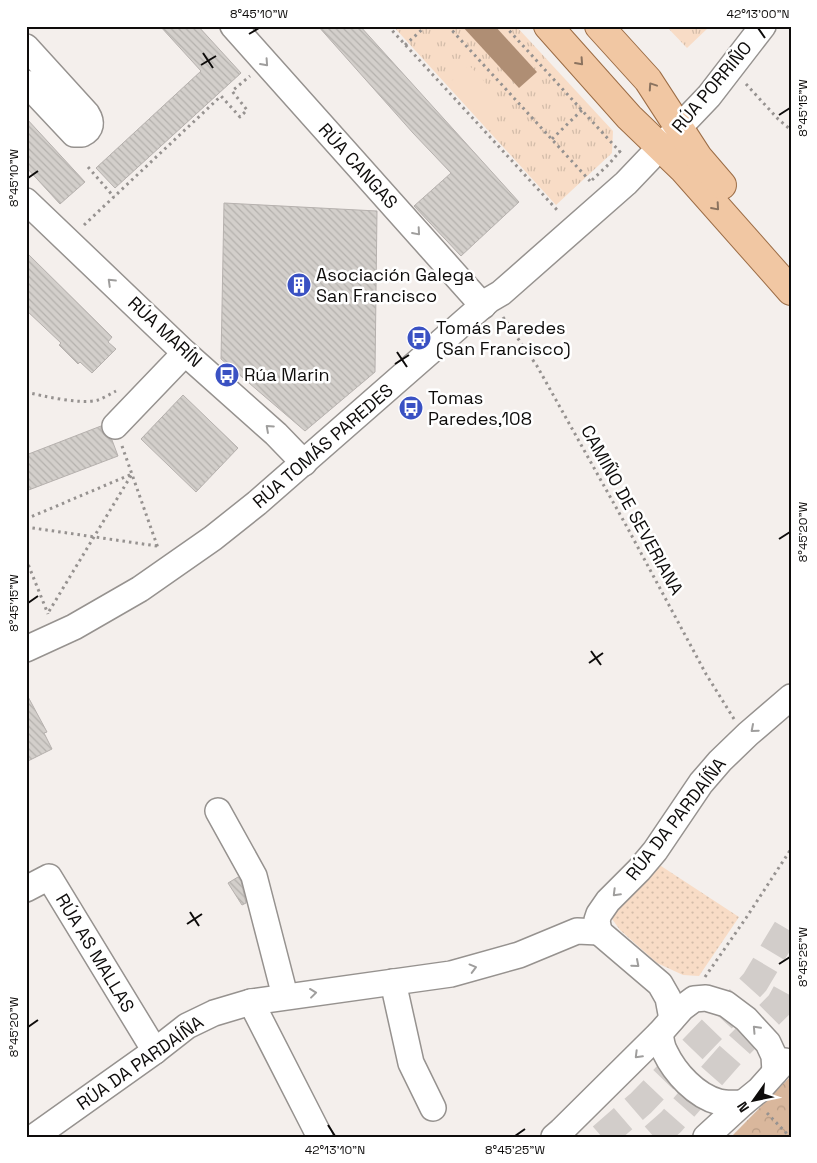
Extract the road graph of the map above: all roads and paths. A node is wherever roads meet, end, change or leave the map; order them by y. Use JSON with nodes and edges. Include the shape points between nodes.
{"nodes":[{"id":1,"x":233,"y":26,"type":"edge"},
{"id":2,"x":388,"y":26,"type":"edge"},
{"id":3,"x":426,"y":26,"type":"edge"},
{"id":4,"x":448,"y":26,"type":"edge"},
{"id":5,"x":505,"y":26,"type":"edge"},
{"id":6,"x":548,"y":26,"type":"edge"},
{"id":7,"x":599,"y":26,"type":"edge"},
{"id":8,"x":763,"y":26,"type":"edge"},
{"id":9,"x":405,"y":45,"type":"junction"},
{"id":10,"x":26,"y":47,"type":"edge"},
{"id":11,"x":730,"y":68,"type":"junction"},
{"id":12,"x":254,"y":73,"type":"dead end"},
{"id":13,"x":26,"y":83,"type":"edge"},
{"id":14,"x":582,"y":110,"type":"junction"},
{"id":15,"x":679,"y":127,"type":"junction"},
{"id":16,"x":791,"y":130,"type":"edge"},
{"id":17,"x":552,"y":139,"type":"junction"},
{"id":18,"x":660,"y":147,"type":"junction"},
{"id":19,"x":88,"y":168,"type":"dead end"},
{"id":20,"x":590,"y":181,"type":"junction"},
{"id":21,"x":584,"y":187,"type":"dead end"},
{"id":22,"x":114,"y":197,"type":"junction"},
{"id":23,"x":26,"y":201,"type":"edge"},
{"id":24,"x":564,"y":205,"type":"dead end"},
{"id":25,"x":80,"y":229,"type":"dead end"},
{"id":26,"x":791,"y":263,"type":"edge"},
{"id":27,"x":791,"y":291,"type":"edge"},
{"id":28,"x":486,"y":303,"type":"junction"},
{"id":29,"x":185,"y":353,"type":"junction"},
{"id":30,"x":122,"y":386,"type":"dead end"},
{"id":31,"x":26,"y":392,"type":"edge"},
{"id":32,"x":115,"y":426,"type":"joint"},
{"id":33,"x":304,"y":462,"type":"junction"},
{"id":34,"x":132,"y":474,"type":"junction"},
{"id":35,"x":26,"y":519,"type":"edge"},
{"id":36,"x":26,"y":527,"type":"edge"},
{"id":37,"x":94,"y":537,"type":"junction"},
{"id":38,"x":157,"y":546,"type":"junction"},
{"id":39,"x":26,"y":560,"type":"edge"},
{"id":40,"x":169,"y":569,"type":"junction"},
{"id":41,"x":52,"y":624,"type":"junction"},
{"id":42,"x":26,"y":649,"type":"edge"},
{"id":43,"x":791,"y":697,"type":"edge"},
{"id":44,"x":748,"y":734,"type":"junction"},
{"id":45,"x":218,"y":811,"type":"dead end"},
{"id":46,"x":791,"y":849,"type":"edge"},
{"id":47,"x":26,"y":889,"type":"edge"},
{"id":48,"x":599,"y":932,"type":"junction"},
{"id":49,"x":393,"y":982,"type":"junction"},
{"id":50,"x":701,"y":982,"type":"dead end"},
{"id":51,"x":286,"y":996,"type":"junction"},
{"id":52,"x":251,"y":1002,"type":"junction"},
{"id":53,"x":666,"y":1026,"type":"junction"},
{"id":54,"x":155,"y":1051,"type":"junction"},
{"id":55,"x":783,"y":1064,"type":"edge"},
{"id":56,"x":747,"y":1100,"type":"junction"},
{"id":57,"x":433,"y":1108,"type":"dead end"},
{"id":58,"x":34,"y":1137,"type":"edge"},
{"id":59,"x":320,"y":1137,"type":"edge"},
{"id":60,"x":554,"y":1137,"type":"edge"},
{"id":61,"x":706,"y":1137,"type":"edge"},
{"id":62,"x":790,"y":1137,"type":"edge"}],
"edges":[{"from":1,"to":28,"type":"street","name":"RÚA CANGAS","one_way":true},
{"from":2,"to":9,"type":"path"},
{"from":3,"to":9,"type":"path"},
{"from":4,"to":17,"type":"path"},
{"from":5,"to":14,"type":"path"},
{"from":6,"to":18,"type":"main road","one_way":true},
{"from":15,"to":7,"type":"main road","one_way":true,"via":[[648,80]]},
{"from":8,"to":11,"type":"street","name":"RÚA PORRIÑO"},
{"from":9,"to":24,"type":"path","via":[[558,212]]},
{"from":10,"to":13,"type":"street","via":[[87,114],[90,128],[82,134],[74,134]]},
{"from":11,"to":15,"type":"street","name":"RÚA PORRIÑO"},
{"from":11,"to":16,"type":"path"},
{"from":12,"to":22,"type":"path","via":[[232,91],[247,110],[240,117],[221,96]]},
{"from":14,"to":17,"type":"path"},
{"from":14,"to":20,"type":"path","via":[[620,152]]},
{"from":15,"to":18,"type":"street","name":"RÚA PORRIÑO"},
{"from":15,"to":26,"type":"main road","via":[[698,157]]},
{"from":17,"to":20,"type":"path"},
{"from":18,"to":27,"type":"main road","one_way":true},
{"from":18,"to":28,"type":"street","name":"RÚA TOMÁS PAREDES","via":[[621,187],[502,293]]},
{"from":19,"to":22,"type":"path"},
{"from":20,"to":21,"type":"path"},
{"from":22,"to":25,"type":"path"},
{"from":29,"to":23,"type":"street","name":"RÚA MARÍN","one_way":true},
{"from":28,"to":33,"type":"street","name":"RÚA TOMÁS PAREDES"},
{"from":28,"to":44,"type":"path","name":"CAMIÑO DE SEVERIANA","via":[[507,323],[537,366],[706,674],[731,715]]},
{"from":29,"to":32,"type":"street"},
{"from":33,"to":29,"type":"street","name":"RÚA MARÍN","one_way":true},
{"from":30,"to":31,"type":"path","via":[[96,400],[61,399]]},
{"from":32,"to":34,"type":"path"},
{"from":33,"to":40,"type":"street","name":"RÚA TOMÁS PAREDES","via":[[213,538]]},
{"from":34,"to":35,"type":"path"},
{"from":34,"to":37,"type":"path"},
{"from":34,"to":38,"type":"path"},
{"from":36,"to":37,"type":"path"},
{"from":37,"to":38,"type":"path"},
{"from":37,"to":41,"type":"path"},
{"from":38,"to":40,"type":"path"},
{"from":39,"to":41,"type":"path"},
{"from":40,"to":41,"type":"street","name":"RÚA TOMÁS PAREDES","via":[[74,627]]},
{"from":41,"to":42,"type":"street","name":"RÚA TOMÁS PAREDES"},
{"from":43,"to":44,"type":"street","name":"RÚA DA PARDAÍÑA","one_way":true},
{"from":44,"to":48,"type":"street","name":"RÚA DA PARDAÍÑA","one_way":true,"via":[[701,782],[655,851],[608,901],[597,920]]},
{"from":45,"to":51,"type":"street","via":[[254,876]]},
{"from":46,"to":50,"type":"path"},
{"from":47,"to":54,"type":"street","name":"RÚA AS MALLAS","via":[[49,877]]},
{"from":49,"to":48,"type":"street","name":"RÚA DA PARDAÍÑA","one_way":true,"via":[[450,974],[519,955],[577,931]]},
{"from":48,"to":53,"type":"street","one_way":true,"via":[[660,984],[668,998]]},
{"from":51,"to":49,"type":"street","name":"RÚA DA PARDAÍÑA","one_way":true},
{"from":49,"to":57,"type":"street","via":[[411,1063]]},
{"from":51,"to":52,"type":"street","name":"RÚA DA PARDAÍÑA"},
{"from":52,"to":54,"type":"street","name":"RÚA DA PARDAÍÑA","via":[[214,1013],[187,1026]]},
{"from":52,"to":59,"type":"street"},
{"from":55,"to":53,"type":"street","one_way":true,"via":[[746,1019],[726,1004],[706,998],[694,999]]},
{"from":53,"to":56,"type":"street","via":[[664,1050],[686,1082],[719,1103]]},
{"from":53,"to":60,"type":"street","one_way":true},
{"from":54,"to":58,"type":"street","name":"RÚA DA PARDAÍÑA"},
{"from":55,"to":56,"type":"street"},
{"from":56,"to":61,"type":"street"},
{"from":56,"to":62,"type":"path"}]}
